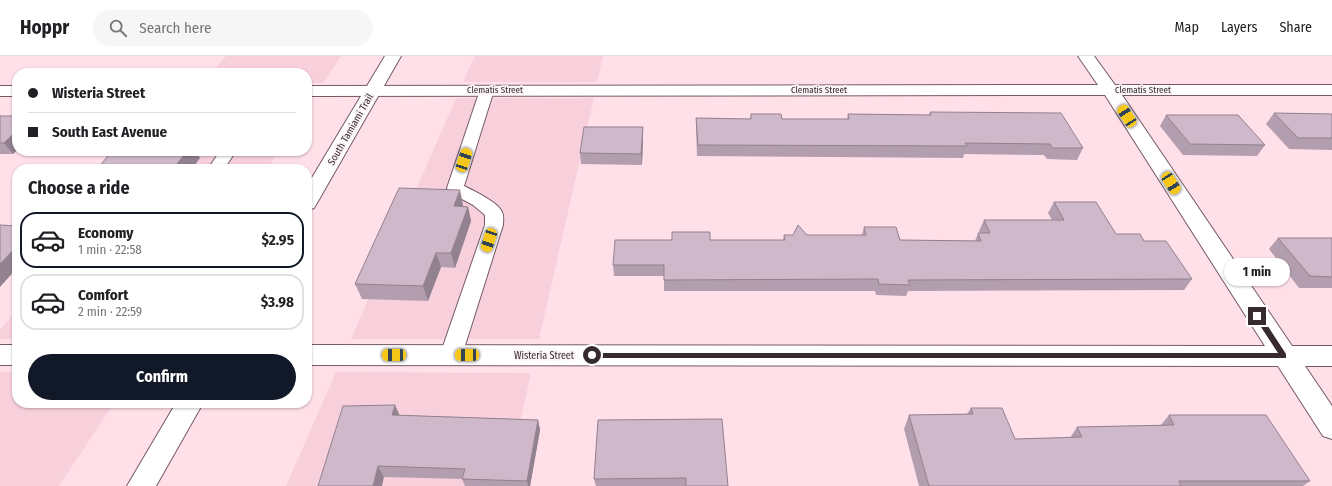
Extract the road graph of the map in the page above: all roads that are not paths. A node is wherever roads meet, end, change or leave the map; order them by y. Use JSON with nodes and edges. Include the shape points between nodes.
{"nodes":[{"id":1,"x":393,"y":56,"type":"edge"},
{"id":2,"x":1086,"y":56,"type":"edge"},
{"id":3,"x":312,"y":90,"type":"edge"},
{"id":4,"x":373,"y":90,"type":"junction"},
{"id":5,"x":487,"y":90,"type":"junction"},
{"id":6,"x":1110,"y":90,"type":"junction"},
{"id":7,"x":1332,"y":90,"type":"edge"},
{"id":8,"x":0,"y":91,"type":"edge"},
{"id":9,"x":12,"y":91,"type":"edge"},
{"id":10,"x":312,"y":194,"type":"edge"},
{"id":11,"x":0,"y":355,"type":"edge"},
{"id":12,"x":12,"y":355,"type":"edge"},
{"id":13,"x":312,"y":355,"type":"edge"},
{"id":14,"x":451,"y":355,"type":"junction"},
{"id":15,"x":1283,"y":356,"type":"junction"},
{"id":16,"x":1332,"y":356,"type":"edge"},
{"id":17,"x":187,"y":408,"type":"edge"},
{"id":18,"x":1332,"y":428,"type":"edge"},
{"id":19,"x":141,"y":486,"type":"edge"}],
"edges":[{"from":1,"to":4,"type":"street","name":"South Tamiami Trail"},
{"from":2,"to":6,"type":"street"},
{"from":3,"to":4,"type":"street","name":"Clematis Street"},
{"from":4,"to":5,"type":"street","name":"Clematis Street"},
{"from":4,"to":10,"type":"street","name":"South Tamiami Trail"},
{"from":5,"to":6,"type":"street","name":"Clematis Street"},
{"from":5,"to":14,"type":"lane","via":[[455,188],[480,201],[494,213],[494,225]]},
{"from":6,"to":7,"type":"street","name":"Clematis Street"},
{"from":6,"to":15,"type":"street"},
{"from":8,"to":9,"type":"street"},
{"from":11,"to":12,"type":"street"},
{"from":13,"to":14,"type":"street","name":"Wisteria Street"},
{"from":14,"to":15,"type":"street","name":"Wisteria Street"},
{"from":15,"to":16,"type":"street","name":"Wisteria Street"},
{"from":15,"to":18,"type":"street"},
{"from":17,"to":19,"type":"street"}]}
